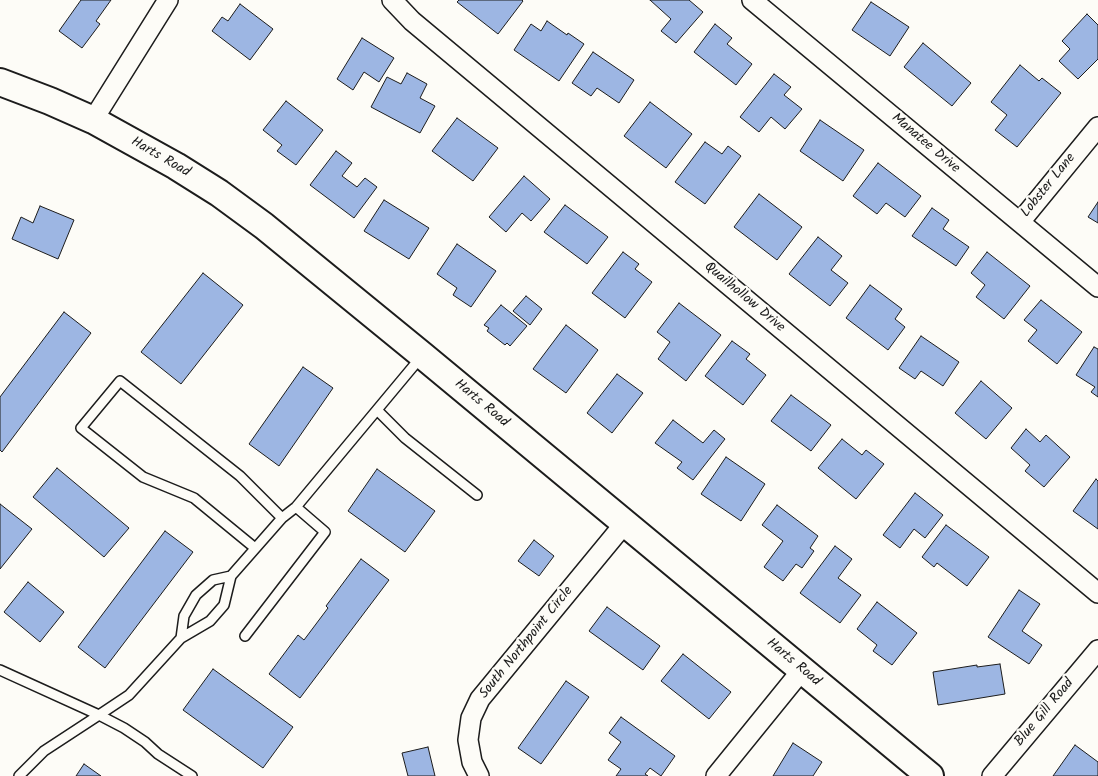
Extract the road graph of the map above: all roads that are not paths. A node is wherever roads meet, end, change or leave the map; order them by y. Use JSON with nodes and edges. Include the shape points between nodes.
{"nodes":[{"id":1,"x":168,"y":0,"type":"edge"},
{"id":2,"x":392,"y":0,"type":"edge"},
{"id":3,"x":752,"y":0,"type":"edge"},
{"id":4,"x":0,"y":82,"type":"edge"},
{"id":5,"x":93,"y":120,"type":"junction"},
{"id":6,"x":1098,"y":127,"type":"edge"},
{"id":7,"x":1020,"y":222,"type":"junction"},
{"id":8,"x":1098,"y":287,"type":"edge"},
{"id":9,"x":422,"y":355,"type":"junction"},
{"id":10,"x":377,"y":410,"type":"junction"},
{"id":11,"x":477,"y":495,"type":"dead end"},
{"id":12,"x":296,"y":507,"type":"junction"},
{"id":13,"x":282,"y":518,"type":"junction"},
{"id":14,"x":625,"y":523,"type":"junction"},
{"id":15,"x":255,"y":548,"type":"junction"},
{"id":16,"x":231,"y":576,"type":"junction"},
{"id":17,"x":1098,"y":593,"type":"edge"},
{"id":18,"x":245,"y":636,"type":"dead end"},
{"id":19,"x":181,"y":638,"type":"junction"},
{"id":20,"x":1098,"y":650,"type":"edge"},
{"id":21,"x":0,"y":670,"type":"edge"},
{"id":22,"x":802,"y":670,"type":"junction"},
{"id":23,"x":99,"y":715,"type":"junction"},
{"id":24,"x":19,"y":776,"type":"edge"},
{"id":25,"x":192,"y":776,"type":"edge"},
{"id":26,"x":479,"y":776,"type":"edge"},
{"id":27,"x":716,"y":776,"type":"edge"},
{"id":28,"x":930,"y":776,"type":"edge"},
{"id":29,"x":992,"y":776,"type":"edge"}],
"edges":[{"from":1,"to":5,"type":"street"},
{"from":2,"to":17,"type":"street","name":"Quailhollow Drive"},
{"from":3,"to":7,"type":"street","name":"Manatee Drive"},
{"from":4,"to":5,"type":"street","name":"Harts Road"},
{"from":5,"to":9,"type":"street","name":"Harts Road","via":[[218,193],[264,226]]},
{"from":6,"to":7,"type":"street","name":"Lobster Lane"},
{"from":7,"to":8,"type":"street","name":"Manatee Drive"},
{"from":9,"to":10,"type":"lane"},
{"from":9,"to":14,"type":"street","name":"Harts Road"},
{"from":10,"to":11,"type":"lane","via":[[405,438]]},
{"from":10,"to":12,"type":"lane"},
{"from":12,"to":13,"type":"lane"},
{"from":12,"to":18,"type":"lane","via":[[325,532]]},
{"from":13,"to":15,"type":"lane"},
{"from":13,"to":15,"type":"lane","via":[[240,476],[120,381],[81,428],[143,477],[194,498]]},
{"from":14,"to":22,"type":"street","name":"Harts Road"},
{"from":14,"to":26,"type":"street","name":"South Northpoint Circle","via":[[480,700],[471,718],[468,740],[472,762]]},
{"from":15,"to":16,"type":"lane"},
{"from":16,"to":19,"type":"lane","via":[[224,605],[210,622]]},
{"from":16,"to":19,"type":"lane","via":[[212,580],[196,595],[184,616]]},
{"from":19,"to":23,"type":"lane","via":[[129,696]]},
{"from":20,"to":29,"type":"street","name":"Blue Gill Road"},
{"from":21,"to":23,"type":"lane"},
{"from":22,"to":27,"type":"street"},
{"from":22,"to":28,"type":"street","name":"Harts Road"},
{"from":23,"to":24,"type":"lane","via":[[44,751]]},
{"from":23,"to":25,"type":"lane","via":[[124,728]]}]}
